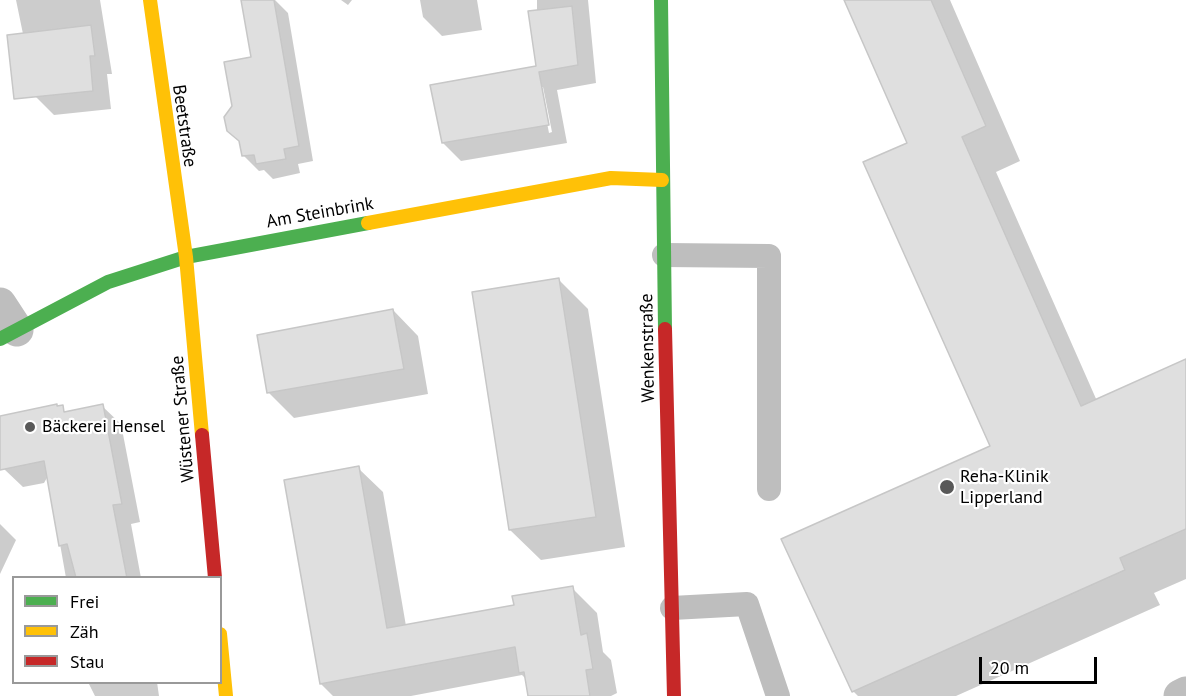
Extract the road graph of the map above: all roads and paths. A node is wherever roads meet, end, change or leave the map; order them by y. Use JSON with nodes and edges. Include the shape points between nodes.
{"nodes":[{"id":1,"x":150,"y":0,"type":"edge"},
{"id":2,"x":661,"y":0,"type":"edge"},
{"id":3,"x":662,"y":180,"type":"junction"},
{"id":4,"x":664,"y":255,"type":"junction"},
{"id":5,"x":186,"y":257,"type":"junction"},
{"id":6,"x":6,"y":324,"type":"edge"},
{"id":7,"x":769,"y":489,"type":"dead end"},
{"id":8,"x":215,"y":576,"type":"edge"},
{"id":9,"x":672,"y":608,"type":"junction"},
{"id":10,"x":222,"y":655,"type":"edge"},
{"id":11,"x":1186,"y":693,"type":"edge"},
{"id":12,"x":226,"y":696,"type":"edge"},
{"id":13,"x":674,"y":696,"type":"edge"},
{"id":14,"x":778,"y":696,"type":"edge"},
{"id":15,"x":1180,"y":696,"type":"edge"}],
"edges":[{"from":1,"to":5,"type":"street","name":"Beetstraße"},
{"from":2,"to":3,"type":"street","name":"Wenkenstraße"},
{"from":3,"to":4,"type":"street","name":"Wenkenstraße"},
{"from":3,"to":5,"type":"street","name":"Am Steinbrink","via":[[611,178]]},
{"from":4,"to":7,"type":"lane","via":[[769,256]]},
{"from":4,"to":9,"type":"street","name":"Wenkenstraße"},
{"from":5,"to":6,"type":"street","name":"Am Steinbrink","via":[[108,282]]},
{"from":5,"to":8,"type":"street","name":"Wüstener Straße"},
{"from":9,"to":13,"type":"street","name":"Wenkenstraße"},
{"from":9,"to":14,"type":"lane","via":[[747,604]]},
{"from":10,"to":12,"type":"street"},
{"from":11,"to":15,"type":"street"}]}
